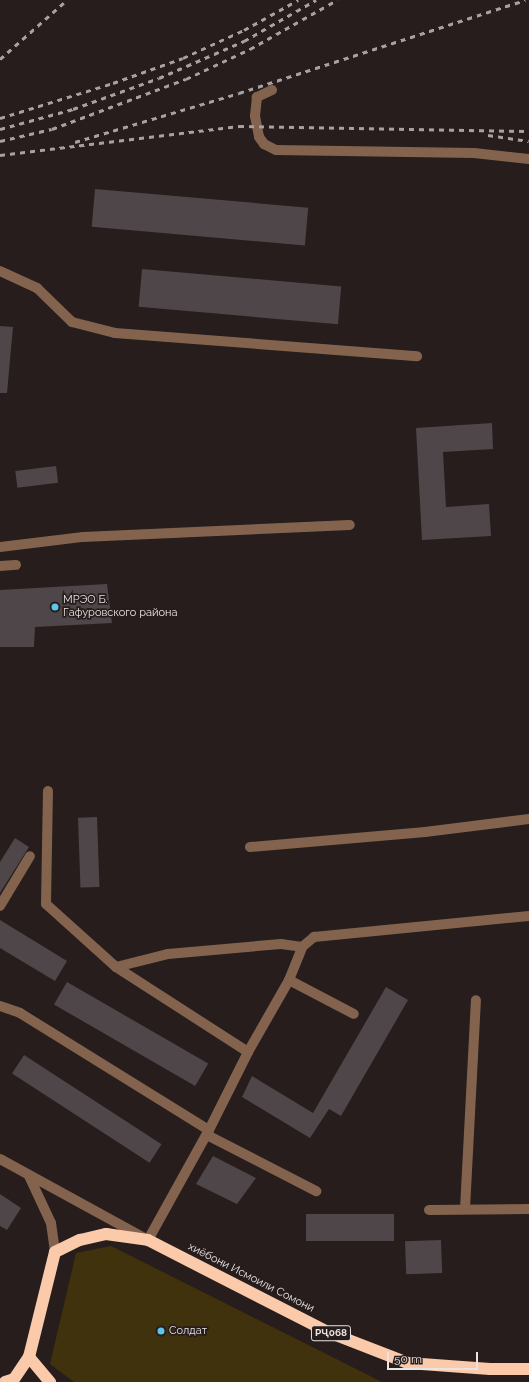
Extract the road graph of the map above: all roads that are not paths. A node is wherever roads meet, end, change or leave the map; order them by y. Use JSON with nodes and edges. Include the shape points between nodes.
{"nodes":[{"id":1,"x":272,"y":90,"type":"dead end"},
{"id":2,"x":529,"y":158,"type":"edge"},
{"id":3,"x":0,"y":271,"type":"edge"},
{"id":4,"x":417,"y":356,"type":"dead end"},
{"id":5,"x":350,"y":525,"type":"dead end"},
{"id":6,"x":0,"y":547,"type":"edge"},
{"id":7,"x":16,"y":565,"type":"dead end"},
{"id":8,"x":0,"y":566,"type":"edge"},
{"id":9,"x":48,"y":791,"type":"dead end"},
{"id":10,"x":529,"y":819,"type":"edge"},
{"id":11,"x":250,"y":847,"type":"dead end"},
{"id":12,"x":30,"y":856,"type":"dead end"},
{"id":13,"x":0,"y":906,"type":"edge"},
{"id":14,"x":529,"y":916,"type":"edge"},
{"id":15,"x":302,"y":947,"type":"junction"},
{"id":16,"x":116,"y":967,"type":"junction"},
{"id":17,"x":289,"y":980,"type":"junction"},
{"id":18,"x":476,"y":1000,"type":"dead end"},
{"id":19,"x":0,"y":1006,"type":"edge"},
{"id":20,"x":354,"y":1014,"type":"dead end"},
{"id":21,"x":248,"y":1052,"type":"junction"},
{"id":22,"x":208,"y":1133,"type":"junction"},
{"id":23,"x":0,"y":1159,"type":"edge"},
{"id":24,"x":29,"y":1176,"type":"junction"},
{"id":25,"x":316,"y":1190,"type":"dead end"},
{"id":26,"x":529,"y":1209,"type":"edge"},
{"id":27,"x":429,"y":1210,"type":"dead end"},
{"id":28,"x":465,"y":1210,"type":"junction"},
{"id":29,"x":148,"y":1240,"type":"junction"},
{"id":30,"x":55,"y":1252,"type":"junction"},
{"id":31,"x":29,"y":1357,"type":"junction"},
{"id":32,"x":529,"y":1368,"type":"edge"},
{"id":33,"x":5,"y":1382,"type":"edge"},
{"id":34,"x":50,"y":1382,"type":"edge"}],
"edges":[{"from":1,"to":2,"type":"street","via":[[257,97],[255,116],[259,137],[264,144],[276,150],[474,153]]},
{"from":3,"to":4,"type":"street","via":[[37,288],[72,322],[115,333]]},
{"from":5,"to":6,"type":"street","via":[[83,538]]},
{"from":7,"to":8,"type":"street"},
{"from":9,"to":16,"type":"street","via":[[46,904]]},
{"from":10,"to":11,"type":"street","via":[[425,832]]},
{"from":12,"to":13,"type":"street"},
{"from":14,"to":15,"type":"street","via":[[324,934],[314,937]]},
{"from":15,"to":16,"type":"street","via":[[281,944],[168,954]]},
{"from":15,"to":17,"type":"street"},
{"from":16,"to":21,"type":"street"},
{"from":17,"to":20,"type":"street"},
{"from":17,"to":21,"type":"street"},
{"from":18,"to":28,"type":"street"},
{"from":19,"to":22,"type":"street","via":[[20,1013]]},
{"from":21,"to":22,"type":"street"},
{"from":22,"to":25,"type":"street"},
{"from":22,"to":29,"type":"street"},
{"from":23,"to":24,"type":"street"},
{"from":24,"to":29,"type":"street"},
{"from":24,"to":30,"type":"street","via":[[50,1223]]},
{"from":26,"to":28,"type":"street"},
{"from":27,"to":28,"type":"street"},
{"from":29,"to":30,"type":"highway","number":"РҶ068","via":[[106,1234],[80,1240]]},
{"from":29,"to":32,"type":"highway","name":"хиёбони Исмоили Сомони","number":"РҶ068","via":[[328,1332],[408,1364],[490,1369]]},
{"from":30,"to":31,"type":"highway"},
{"from":31,"to":33,"type":"highway","via":[[14,1379]]},
{"from":31,"to":34,"type":"highway"}]}
